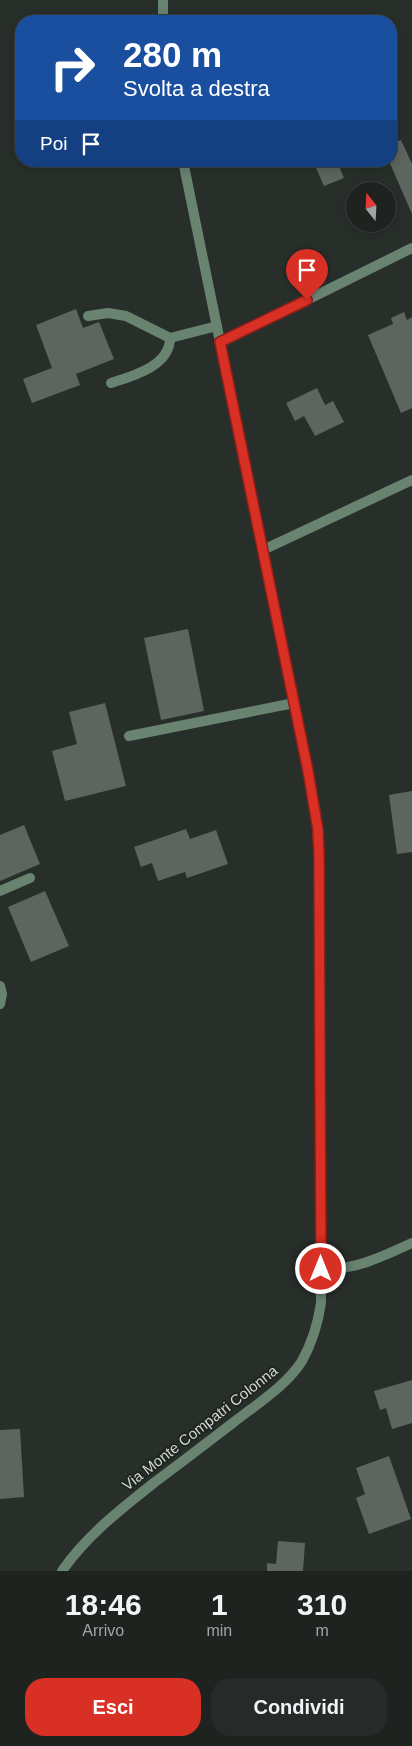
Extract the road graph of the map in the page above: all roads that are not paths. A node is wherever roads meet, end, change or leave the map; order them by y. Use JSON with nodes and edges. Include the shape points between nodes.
{"nodes":[{"id":1,"x":163,"y":0,"type":"edge"},
{"id":2,"x":162,"y":15,"type":"edge"},
{"id":3,"x":184,"y":167,"type":"edge"},
{"id":4,"x":412,"y":248,"type":"edge"},
{"id":5,"x":88,"y":316,"type":"dead end"},
{"id":6,"x":217,"y":326,"type":"junction"},
{"id":7,"x":170,"y":338,"type":"junction"},
{"id":8,"x":220,"y":342,"type":"junction"},
{"id":9,"x":111,"y":383,"type":"dead end"},
{"id":10,"x":412,"y":480,"type":"edge"},
{"id":11,"x":263,"y":550,"type":"junction"},
{"id":12,"x":294,"y":703,"type":"junction"},
{"id":13,"x":129,"y":736,"type":"dead end"},
{"id":14,"x":30,"y":878,"type":"dead end"},
{"id":15,"x":0,"y":891,"type":"edge"},
{"id":16,"x":0,"y":986,"type":"edge"},
{"id":17,"x":0,"y":1004,"type":"edge"},
{"id":18,"x":412,"y":1243,"type":"edge"},
{"id":19,"x":321,"y":1269,"type":"junction"},
{"id":20,"x":62,"y":1571,"type":"edge"}],
"edges":[{"from":1,"to":2,"type":"street"},
{"from":3,"to":6,"type":"street","name":"Via Monte Compatri Colonna"},
{"from":4,"to":8,"type":"street"},
{"from":5,"to":7,"type":"street","via":[[108,313],[126,316]]},
{"from":6,"to":7,"type":"street"},
{"from":6,"to":8,"type":"street","name":"Via Monte Compatri Colonna"},
{"from":7,"to":9,"type":"street","via":[[166,354],[158,362]]},
{"from":8,"to":11,"type":"street","name":"Via Monte Compatri Colonna"},
{"from":10,"to":11,"type":"street"},
{"from":11,"to":12,"type":"street","name":"Via Monte Compatri Colonna"},
{"from":12,"to":13,"type":"street"},
{"from":12,"to":19,"type":"street","name":"Via Monte Compatri Colonna","via":[[314,800],[319,844]]},
{"from":14,"to":15,"type":"street"},
{"from":16,"to":17,"type":"street"},
{"from":18,"to":19,"type":"street","via":[[353,1266]]},
{"from":19,"to":20,"type":"street","name":"Via Monte Compatri Colonna","via":[[316,1326],[308,1350],[296,1369],[257,1404],[114,1514],[79,1548]]}]}
